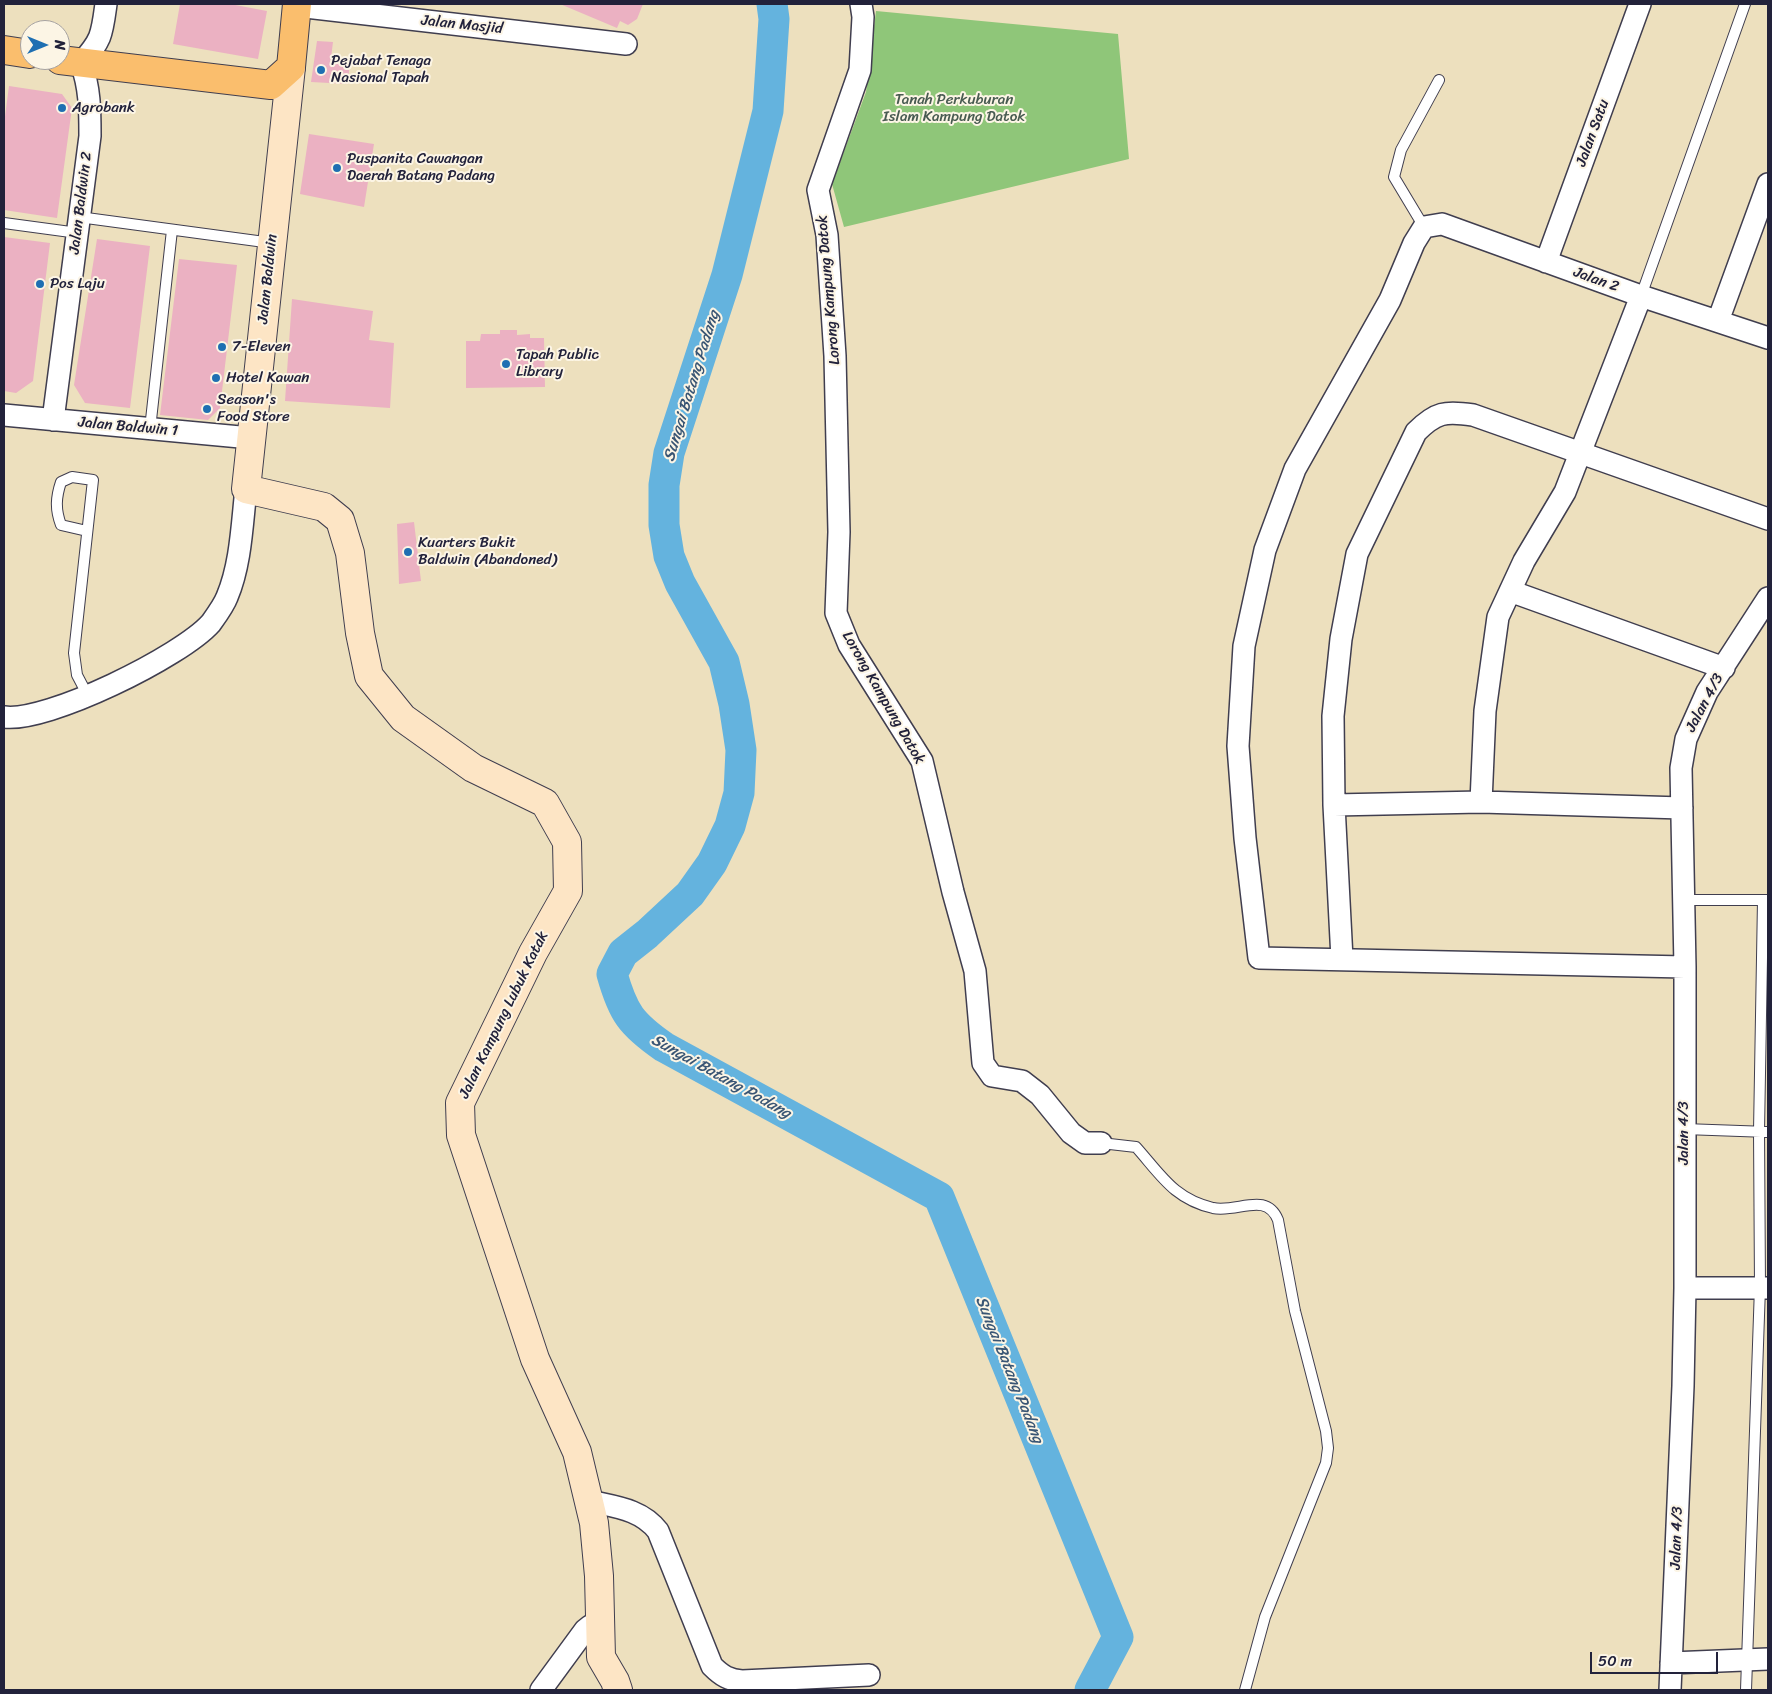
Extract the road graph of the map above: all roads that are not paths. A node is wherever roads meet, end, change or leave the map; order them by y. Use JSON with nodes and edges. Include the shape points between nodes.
{"nodes":[{"id":1,"x":106,"y":4,"type":"edge"},
{"id":2,"x":861,"y":4,"type":"edge"},
{"id":3,"x":1640,"y":4,"type":"edge"},
{"id":4,"x":1744,"y":4,"type":"edge"},
{"id":5,"x":297,"y":5,"type":"edge"},
{"id":6,"x":626,"y":44,"type":"dead end"},
{"id":7,"x":4,"y":50,"type":"edge"},
{"id":8,"x":20,"y":52,"type":"edge"},
{"id":9,"x":71,"y":62,"type":"edge"},
{"id":10,"x":281,"y":76,"type":"junction"},
{"id":11,"x":1439,"y":80,"type":"dead end"},
{"id":12,"x":1768,"y":184,"type":"edge"},
{"id":13,"x":4,"y":223,"type":"edge"},
{"id":14,"x":79,"y":225,"type":"junction"},
{"id":15,"x":1424,"y":227,"type":"junction"},
{"id":16,"x":172,"y":230,"type":"junction"},
{"id":17,"x":272,"y":243,"type":"junction"},
{"id":18,"x":1546,"y":262,"type":"junction"},
{"id":19,"x":1641,"y":296,"type":"junction"},
{"id":20,"x":1718,"y":321,"type":"junction"},
{"id":21,"x":1768,"y":338,"type":"edge"},
{"id":22,"x":4,"y":415,"type":"edge"},
{"id":23,"x":53,"y":420,"type":"junction"},
{"id":24,"x":150,"y":429,"type":"junction"},
{"id":25,"x":251,"y":440,"type":"junction"},
{"id":26,"x":1580,"y":454,"type":"junction"},
{"id":27,"x":246,"y":489,"type":"junction"},
{"id":28,"x":1768,"y":519,"type":"edge"},
{"id":29,"x":87,"y":531,"type":"junction"},
{"id":30,"x":1510,"y":591,"type":"junction"},
{"id":31,"x":1768,"y":598,"type":"edge"},
{"id":32,"x":1724,"y":668,"type":"junction"},
{"id":33,"x":88,"y":696,"type":"junction"},
{"id":34,"x":4,"y":717,"type":"edge"},
{"id":35,"x":1481,"y":802,"type":"junction"},
{"id":36,"x":1334,"y":805,"type":"junction"},
{"id":37,"x":1682,"y":808,"type":"junction"},
{"id":38,"x":1683,"y":900,"type":"junction"},
{"id":39,"x":1765,"y":900,"type":"edge"},
{"id":40,"x":1342,"y":959,"type":"junction"},
{"id":41,"x":1685,"y":967,"type":"junction"},
{"id":42,"x":1684,"y":1130,"type":"junction"},
{"id":43,"x":1764,"y":1131,"type":"edge"},
{"id":44,"x":1101,"y":1143,"type":"joint"},
{"id":45,"x":1685,"y":1288,"type":"junction"},
{"id":46,"x":1764,"y":1288,"type":"edge"},
{"id":47,"x":589,"y":1501,"type":"junction"},
{"id":48,"x":601,"y":1625,"type":"junction"},
{"id":49,"x":1768,"y":1659,"type":"edge"},
{"id":50,"x":1747,"y":1660,"type":"junction"},
{"id":51,"x":1671,"y":1663,"type":"junction"},
{"id":52,"x":869,"y":1675,"type":"dead end"},
{"id":53,"x":541,"y":1690,"type":"edge"},
{"id":54,"x":618,"y":1690,"type":"edge"},
{"id":55,"x":1245,"y":1690,"type":"edge"},
{"id":56,"x":1670,"y":1690,"type":"edge"},
{"id":57,"x":1746,"y":1690,"type":"edge"}],
"edges":[{"from":1,"to":9,"type":"street","via":[[103,33],[98,44]]},
{"from":2,"to":44,"type":"street","name":"Lorong Kampung Datok","via":[[860,70],[818,190],[827,235],[835,356],[836,613],[849,645],[922,761],[975,971],[982,1063],[992,1076],[1022,1082],[1040,1095],[1070,1133],[1085,1143]]},
{"from":3,"to":18,"type":"street","name":"Jalan Satu"},
{"from":4,"to":19,"type":"lane"},
{"from":5,"to":6,"type":"street","name":"Jalan Masjid"},
{"from":5,"to":10,"type":"highway"},
{"from":7,"to":8,"type":"highway"},
{"from":9,"to":10,"type":"highway"},
{"from":9,"to":14,"type":"street","name":"Jalan Baldwin 2","via":[[88,80],[90,99],[90,136]]},
{"from":10,"to":17,"type":"street","name":"Jalan Baldwin","via":[[286,117]]},
{"from":11,"to":15,"type":"lane","via":[[1401,150],[1394,177]]},
{"from":12,"to":20,"type":"street"},
{"from":13,"to":14,"type":"lane"},
{"from":14,"to":16,"type":"lane"},
{"from":14,"to":23,"type":"street","name":"Jalan Baldwin 2"},
{"from":15,"to":18,"type":"street","name":"Jalan 2","via":[[1442,224]]},
{"from":15,"to":40,"type":"street","via":[[1390,300],[1295,469],[1265,550],[1244,646],[1238,746],[1259,958]]},
{"from":16,"to":17,"type":"lane"},
{"from":16,"to":24,"type":"lane"},
{"from":17,"to":25,"type":"street","name":"Jalan Baldwin"},
{"from":18,"to":19,"type":"street","name":"Jalan 2"},
{"from":19,"to":20,"type":"street","name":"Jalan 2"},
{"from":19,"to":26,"type":"street"},
{"from":20,"to":21,"type":"street","name":"Jalan 2"},
{"from":22,"to":23,"type":"street","name":"Jalan Baldwin 1"},
{"from":23,"to":24,"type":"street","name":"Jalan Baldwin 1"},
{"from":24,"to":25,"type":"street","name":"Jalan Baldwin 1"},
{"from":25,"to":27,"type":"street","name":"Jalan Baldwin"},
{"from":26,"to":28,"type":"street"},
{"from":26,"to":30,"type":"street","via":[[1565,492]]},
{"from":26,"to":36,"type":"street","via":[[1473,415],[1450,412],[1431,417],[1416,432],[1357,554],[1341,639],[1333,716]]},
{"from":27,"to":33,"type":"street","via":[[236,568],[227,598],[210,623],[179,648]]},
{"from":27,"to":47,"type":"street","name":"Jalan Kampung Lubuk Katak","via":[[324,506],[340,520],[350,553],[369,676],[403,718],[473,768],[545,803],[567,842],[568,891],[533,953],[460,1102],[461,1135],[535,1359],[577,1452]]},
{"from":29,"to":29,"type":"lane","via":[[93,480],[72,477],[61,482],[56,512],[61,525]]},
{"from":29,"to":33,"type":"lane","via":[[74,653],[77,675]]},
{"from":30,"to":32,"type":"street"},
{"from":30,"to":35,"type":"street","via":[[1498,617],[1485,711]]},
{"from":31,"to":32,"type":"street","name":"Jalan 4/3"},
{"from":32,"to":37,"type":"street","name":"Jalan 4/3","via":[[1707,692],[1686,739],[1681,768]]},
{"from":33,"to":34,"type":"street","via":[[48,712]]},
{"from":35,"to":36,"type":"street"},
{"from":35,"to":37,"type":"street"},
{"from":36,"to":40,"type":"street"},
{"from":37,"to":38,"type":"street","name":"Jalan 4/3"},
{"from":38,"to":39,"type":"lane"},
{"from":38,"to":41,"type":"street","name":"Jalan 4/3"},
{"from":39,"to":43,"type":"lane"},
{"from":40,"to":41,"type":"street"},
{"from":41,"to":42,"type":"street","name":"Jalan 4/3"},
{"from":42,"to":43,"type":"lane"},
{"from":42,"to":45,"type":"street","name":"Jalan 4/3"},
{"from":43,"to":46,"type":"lane"},
{"from":44,"to":55,"type":"lane","via":[[1136,1147],[1189,1201],[1226,1209],[1262,1204],[1274,1211],[1278,1220],[1295,1311],[1328,1448],[1326,1463],[1261,1630]]},
{"from":45,"to":46,"type":"street"},
{"from":45,"to":51,"type":"street","name":"Jalan 4/3"},
{"from":46,"to":50,"type":"lane"},
{"from":47,"to":48,"type":"street","name":"Jalan Kampung Lubuk Katak","via":[[600,1576]]},
{"from":47,"to":52,"type":"street","via":[[638,1513],[650,1521],[658,1532],[712,1666],[721,1676],[742,1681]]},
{"from":48,"to":53,"type":"street","via":[[585,1630]]},
{"from":48,"to":54,"type":"street","name":"Jalan Kampung Lubuk Katak","via":[[601,1657]]},
{"from":49,"to":50,"type":"street"},
{"from":50,"to":51,"type":"street"},
{"from":50,"to":57,"type":"lane"},
{"from":51,"to":56,"type":"street","name":"Jalan 4/3"}]}
